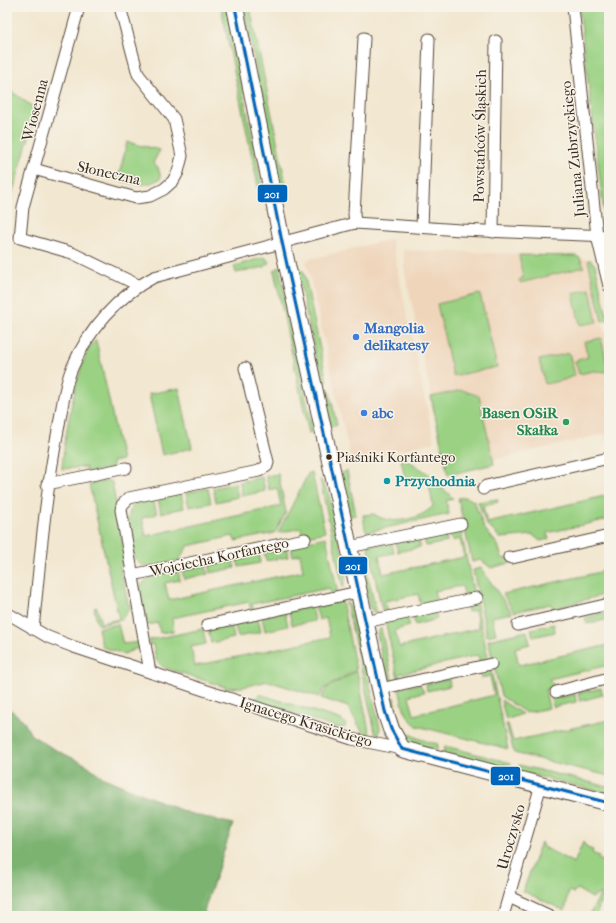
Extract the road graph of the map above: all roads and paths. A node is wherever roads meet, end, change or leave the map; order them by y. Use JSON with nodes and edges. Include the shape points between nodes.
{"nodes":[{"id":1,"x":79,"y":7,"type":"edge"},
{"id":2,"x":120,"y":7,"type":"edge"},
{"id":3,"x":235,"y":7,"type":"edge"},
{"id":4,"x":573,"y":7,"type":"edge"},
{"id":5,"x":364,"y":38,"type":"dead end"},
{"id":6,"x":429,"y":39,"type":"dead end"},
{"id":7,"x":496,"y":41,"type":"dead end"},
{"id":8,"x":34,"y":169,"type":"junction"},
{"id":9,"x":355,"y":223,"type":"junction"},
{"id":10,"x":422,"y":227,"type":"junction"},
{"id":11,"x":493,"y":232,"type":"junction"},
{"id":12,"x":597,"y":236,"type":"junction"},
{"id":13,"x":609,"y":236,"type":"edge"},
{"id":14,"x":282,"y":242,"type":"junction"},
{"id":15,"x":138,"y":285,"type":"junction"},
{"id":16,"x":609,"y":286,"type":"edge"},
{"id":17,"x":245,"y":368,"type":"dead end"},
{"id":18,"x":609,"y":458,"type":"edge"},
{"id":19,"x":126,"y":468,"type":"dead end"},
{"id":20,"x":48,"y":484,"type":"junction"},
{"id":21,"x":483,"y":489,"type":"dead end"},
{"id":22,"x":461,"y":524,"type":"dead end"},
{"id":23,"x":609,"y":536,"type":"edge"},
{"id":24,"x":305,"y":539,"type":"dead end"},
{"id":25,"x":349,"y":547,"type":"junction"},
{"id":26,"x":509,"y":557,"type":"dead end"},
{"id":27,"x":132,"y":575,"type":"junction"},
{"id":28,"x":358,"y":592,"type":"junction"},
{"id":29,"x":477,"y":598,"type":"dead end"},
{"id":30,"x":609,"y":604,"type":"edge"},
{"id":31,"x":7,"y":613,"type":"edge"},
{"id":32,"x":365,"y":622,"type":"junction"},
{"id":33,"x":207,"y":625,"type":"dead end"},
{"id":34,"x":518,"y":625,"type":"dead end"},
{"id":35,"x":33,"y":628,"type":"junction"},
{"id":36,"x":491,"y":664,"type":"dead end"},
{"id":37,"x":150,"y":672,"type":"junction"},
{"id":38,"x":609,"y":678,"type":"edge"},
{"id":39,"x":380,"y":689,"type":"junction"},
{"id":40,"x":556,"y":692,"type":"dead end"},
{"id":41,"x":402,"y":749,"type":"junction"},
{"id":42,"x":541,"y":785,"type":"junction"},
{"id":43,"x":609,"y":803,"type":"edge"},
{"id":44,"x":509,"y":897,"type":"junction"},
{"id":45,"x":503,"y":916,"type":"edge"},
{"id":46,"x":550,"y":916,"type":"edge"}],
"edges":[{"from":1,"to":8,"type":"street","name":"Wiosenna"},
{"from":2,"to":8,"type":"street","name":"Słoneczna","via":[[138,74],[174,119],[182,156],[178,172],[164,189],[150,196],[136,198]]},
{"from":3,"to":14,"type":"street"},
{"from":4,"to":12,"type":"street","name":"Juliana Zubrzyckiego"},
{"from":5,"to":9,"type":"street"},
{"from":6,"to":10,"type":"street"},
{"from":7,"to":11,"type":"street","name":"Powstańców Śląskich"},
{"from":8,"to":15,"type":"street","name":"Wiosenna","via":[[24,207],[20,238],[72,253]]},
{"from":9,"to":10,"type":"street"},
{"from":9,"to":14,"type":"street"},
{"from":10,"to":11,"type":"street"},
{"from":11,"to":12,"type":"street"},
{"from":12,"to":13,"type":"street"},
{"from":12,"to":16,"type":"street","name":"Juliana Zubrzyckiego"},
{"from":14,"to":15,"type":"street","via":[[154,277]]},
{"from":14,"to":25,"type":"street"},
{"from":15,"to":20,"type":"street","via":[[100,322],[86,340],[72,368],[66,386]]},
{"from":17,"to":27,"type":"street","name":"Wojciecha Korfantego","via":[[267,466],[259,471],[125,500],[121,510]]},
{"from":18,"to":21,"type":"street","via":[[486,486]]},
{"from":19,"to":20,"type":"street"},
{"from":20,"to":35,"type":"street"},
{"from":22,"to":25,"type":"street"},
{"from":23,"to":26,"type":"street"},
{"from":24,"to":27,"type":"street","name":"Wojciecha Korfantego"},
{"from":25,"to":28,"type":"street"},
{"from":27,"to":37,"type":"street","name":"Wojciecha Korfantego"},
{"from":28,"to":32,"type":"street"},
{"from":28,"to":33,"type":"street"},
{"from":29,"to":32,"type":"street"},
{"from":30,"to":34,"type":"street"},
{"from":31,"to":35,"type":"street","name":"Ignacego Krasickiego"},
{"from":32,"to":39,"type":"street"},
{"from":35,"to":37,"type":"street","name":"Ignacego Krasickiego","via":[[74,647]]},
{"from":36,"to":39,"type":"street"},
{"from":37,"to":41,"type":"street","name":"Ignacego Krasickiego","via":[[352,739]]},
{"from":38,"to":40,"type":"street"},
{"from":39,"to":41,"type":"street","via":[[391,729]]},
{"from":41,"to":42,"type":"street","name":"Ignacego Krasickiego"},
{"from":42,"to":43,"type":"street","name":"Ignacego Krasickiego"},
{"from":42,"to":44,"type":"street","name":"Uroczysko"},
{"from":44,"to":45,"type":"street","name":"Uroczysko"},
{"from":44,"to":46,"type":"street"}]}
